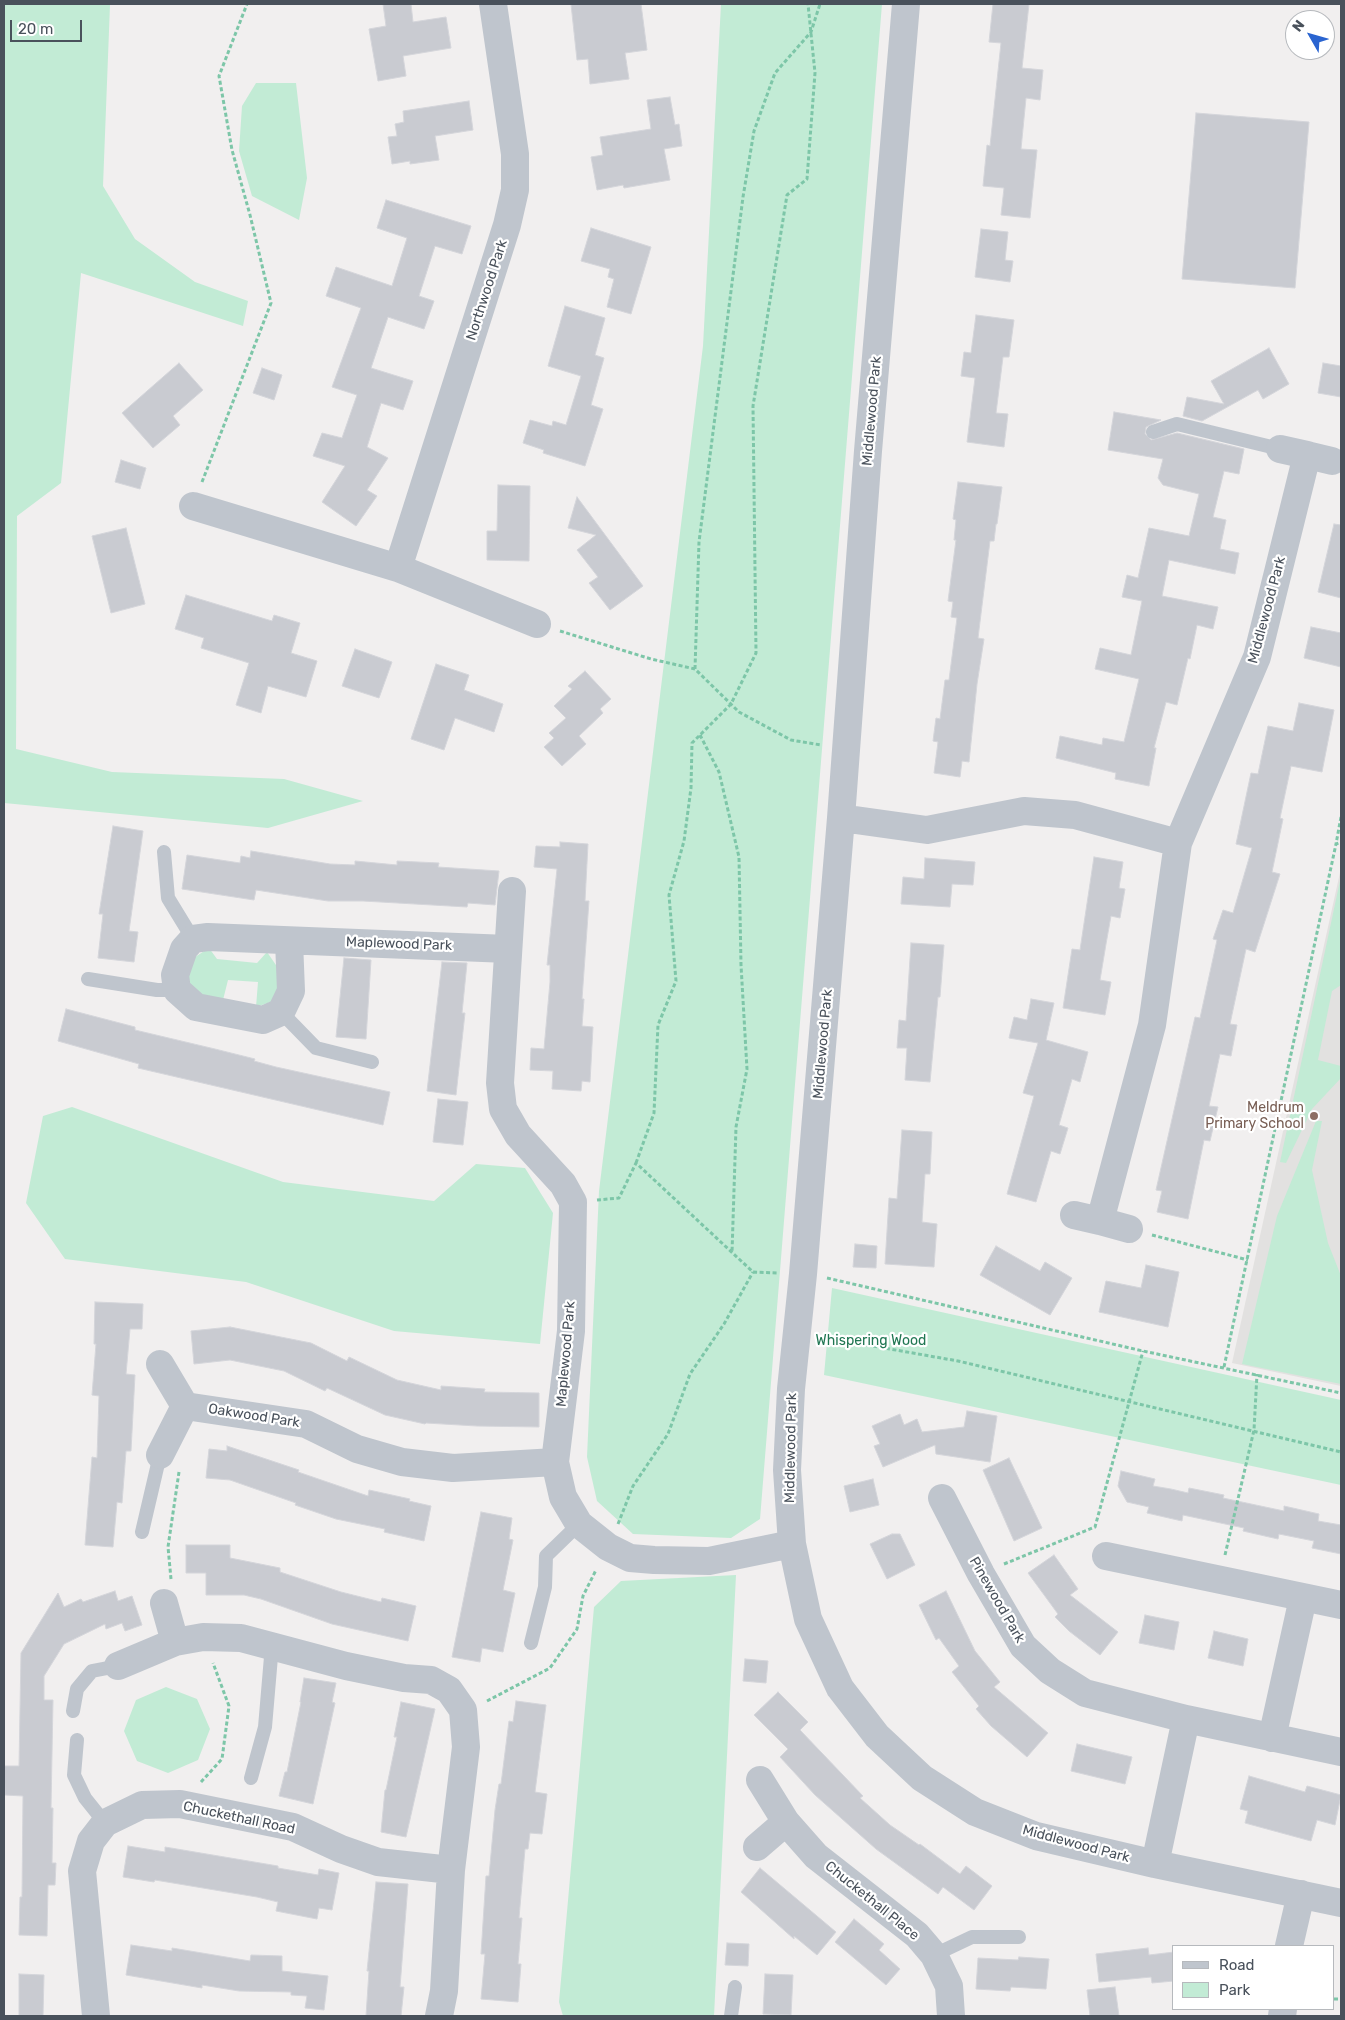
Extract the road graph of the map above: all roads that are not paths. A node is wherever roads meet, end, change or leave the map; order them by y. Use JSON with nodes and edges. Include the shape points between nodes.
{"nodes":[{"id":1,"x":493,"y":4,"type":"edge"},
{"id":2,"x":906,"y":4,"type":"edge"},
{"id":3,"x":1154,"y":432,"type":"dead end"},
{"id":4,"x":1280,"y":449,"type":"joint"},
{"id":5,"x":193,"y":506,"type":"road end"},
{"id":6,"x":398,"y":568,"type":"junction"},
{"id":7,"x":537,"y":624,"type":"road end"},
{"id":8,"x":842,"y":818,"type":"junction"},
{"id":9,"x":1178,"y":843,"type":"junction"},
{"id":10,"x":164,"y":852,"type":"dead end"},
{"id":11,"x":512,"y":891,"type":"dead end"},
{"id":12,"x":193,"y":939,"type":"junction"},
{"id":13,"x":289,"y":941,"type":"junction"},
{"id":14,"x":508,"y":948,"type":"junction"},
{"id":15,"x":88,"y":979,"type":"dead end"},
{"id":16,"x":177,"y":990,"type":"junction"},
{"id":17,"x":281,"y":1012,"type":"junction"},
{"id":18,"x":372,"y":1062,"type":"dead end"},
{"id":19,"x":1129,"y":1229,"type":"road end"},
{"id":20,"x":160,"y":1364,"type":"dead end"},
{"id":21,"x":185,"y":1406,"type":"junction"},
{"id":22,"x":160,"y":1455,"type":"joint"},
{"id":23,"x":555,"y":1462,"type":"junction"},
{"id":24,"x":942,"y":1498,"type":"dead end"},
{"id":25,"x":579,"y":1524,"type":"junction"},
{"id":26,"x":142,"y":1532,"type":"dead end"},
{"id":27,"x":792,"y":1544,"type":"junction"},
{"id":28,"x":1106,"y":1556,"type":"dead end"},
{"id":29,"x":1303,"y":1598,"type":"junction"},
{"id":30,"x":164,"y":1603,"type":"road end"},
{"id":31,"x":1341,"y":1605,"type":"edge"},
{"id":32,"x":175,"y":1642,"type":"junction"},
{"id":33,"x":530,"y":1643,"type":"dead end"},
{"id":34,"x":272,"y":1645,"type":"junction"},
{"id":35,"x":118,"y":1666,"type":"joint"},
{"id":36,"x":73,"y":1711,"type":"dead end"},
{"id":37,"x":1186,"y":1719,"type":"junction"},
{"id":38,"x":1272,"y":1738,"type":"junction"},
{"id":39,"x":77,"y":1740,"type":"dead end"},
{"id":40,"x":1341,"y":1752,"type":"edge"},
{"id":41,"x":251,"y":1778,"type":"dead end"},
{"id":42,"x":760,"y":1780,"type":"dead end"},
{"id":43,"x":786,"y":1822,"type":"junction"},
{"id":44,"x":105,"y":1823,"type":"junction"},
{"id":45,"x":757,"y":1847,"type":"dead end"},
{"id":46,"x":1155,"y":1864,"type":"junction"},
{"id":47,"x":452,"y":1870,"type":"junction"},
{"id":48,"x":1301,"y":1894,"type":"junction"},
{"id":49,"x":1341,"y":1903,"type":"edge"},
{"id":50,"x":1019,"y":1937,"type":"dead end"},
{"id":51,"x":1289,"y":1945,"type":"edge"},
{"id":52,"x":934,"y":1955,"type":"junction"},
{"id":53,"x":735,"y":1987,"type":"dead end"},
{"id":54,"x":96,"y":2016,"type":"edge"},
{"id":55,"x":439,"y":2016,"type":"edge"},
{"id":56,"x":731,"y":2016,"type":"edge"},
{"id":57,"x":951,"y":2016,"type":"edge"}],
"edges":[{"from":1,"to":6,"type":"street","name":"Northwood Park","via":[[515,154],[515,190],[507,225]]},
{"from":2,"to":8,"type":"street","name":"Middlewood Park","via":[[868,451]]},
{"from":3,"to":4,"type":"lane","via":[[1177,424]]},
{"from":4,"to":9,"type":"street","name":"Middlewood Park","via":[[1319,458],[1257,657]]},
{"from":5,"to":6,"type":"street"},
{"from":6,"to":7,"type":"street"},
{"from":8,"to":9,"type":"street","via":[[927,830],[1024,811],[1075,815]]},
{"from":8,"to":27,"type":"street","name":"Middlewood Park","via":[[818,1280],[791,1389],[787,1470]]},
{"from":9,"to":19,"type":"street","name":"Middlewood Park","via":[[1152,1025],[1087,1218]]},
{"from":10,"to":12,"type":"lane","via":[[168,898]]},
{"from":11,"to":14,"type":"street"},
{"from":12,"to":13,"type":"street","name":"Maplewood Park"},
{"from":12,"to":16,"type":"street","via":[[184,949],[176,975]]},
{"from":13,"to":14,"type":"street","name":"Maplewood Park"},
{"from":13,"to":17,"type":"street","via":[[290,990]]},
{"from":14,"to":23,"type":"street","name":"Maplewood Park","via":[[500,1084],[503,1109],[518,1135],[563,1184],[573,1202],[571,1331]]},
{"from":15,"to":16,"type":"lane"},
{"from":16,"to":17,"type":"street","via":[[196,1007],[263,1020]]},
{"from":17,"to":18,"type":"lane","via":[[316,1048]]},
{"from":20,"to":21,"type":"street"},
{"from":21,"to":22,"type":"street"},
{"from":21,"to":23,"type":"street","name":"Oakwood Park","via":[[306,1424],[357,1449],[402,1462],[453,1468]]},
{"from":22,"to":26,"type":"lane"},
{"from":23,"to":25,"type":"street","name":"Maplewood Park","via":[[563,1497]]},
{"from":24,"to":37,"type":"street","name":"Pinewood Park","via":[[980,1574],[1023,1646],[1050,1671],[1086,1694]]},
{"from":25,"to":27,"type":"street","name":"Maplewood Park","via":[[608,1547],[630,1558],[710,1561]]},
{"from":25,"to":33,"type":"lane","via":[[546,1556],[545,1587]]},
{"from":27,"to":46,"type":"street","name":"Middlewood Park","via":[[808,1619],[840,1688],[877,1736],[922,1778],[975,1812],[1036,1836]]},
{"from":28,"to":29,"type":"street"},
{"from":29,"to":31,"type":"street"},
{"from":29,"to":38,"type":"street"},
{"from":30,"to":32,"type":"street"},
{"from":32,"to":34,"type":"street","via":[[203,1637],[241,1638]]},
{"from":32,"to":35,"type":"street"},
{"from":34,"to":41,"type":"lane","via":[[265,1727]]},
{"from":34,"to":47,"type":"street","via":[[346,1666],[430,1680],[449,1690],[463,1710],[466,1746]]},
{"from":35,"to":36,"type":"lane","via":[[92,1671],[77,1689]]},
{"from":37,"to":38,"type":"street","name":"Pinewood Park"},
{"from":37,"to":46,"type":"street"},
{"from":38,"to":40,"type":"street","name":"Pinewood Park"},
{"from":39,"to":44,"type":"lane","via":[[74,1775],[85,1798]]},
{"from":42,"to":43,"type":"street","name":"Chuckethall Place"},
{"from":43,"to":45,"type":"street"},
{"from":43,"to":52,"type":"street","name":"Chuckethall Place","via":[[816,1856],[917,1935]]},
{"from":44,"to":47,"type":"street","name":"Chuckethall Road","via":[[142,1805],[180,1804],[293,1827],[378,1862]]},
{"from":44,"to":54,"type":"street","name":"Chuckethall Road","via":[[91,1842],[82,1871]]},
{"from":46,"to":48,"type":"street","name":"Middlewood Park"},
{"from":47,"to":55,"type":"street","via":[[444,1990]]},
{"from":48,"to":49,"type":"street","name":"Middlewood Park"},
{"from":48,"to":51,"type":"street"},
{"from":50,"to":52,"type":"lane","via":[[972,1936]]},
{"from":52,"to":57,"type":"street","name":"Chuckethall Place","via":[[948,1986]]},
{"from":53,"to":56,"type":"lane"}]}
